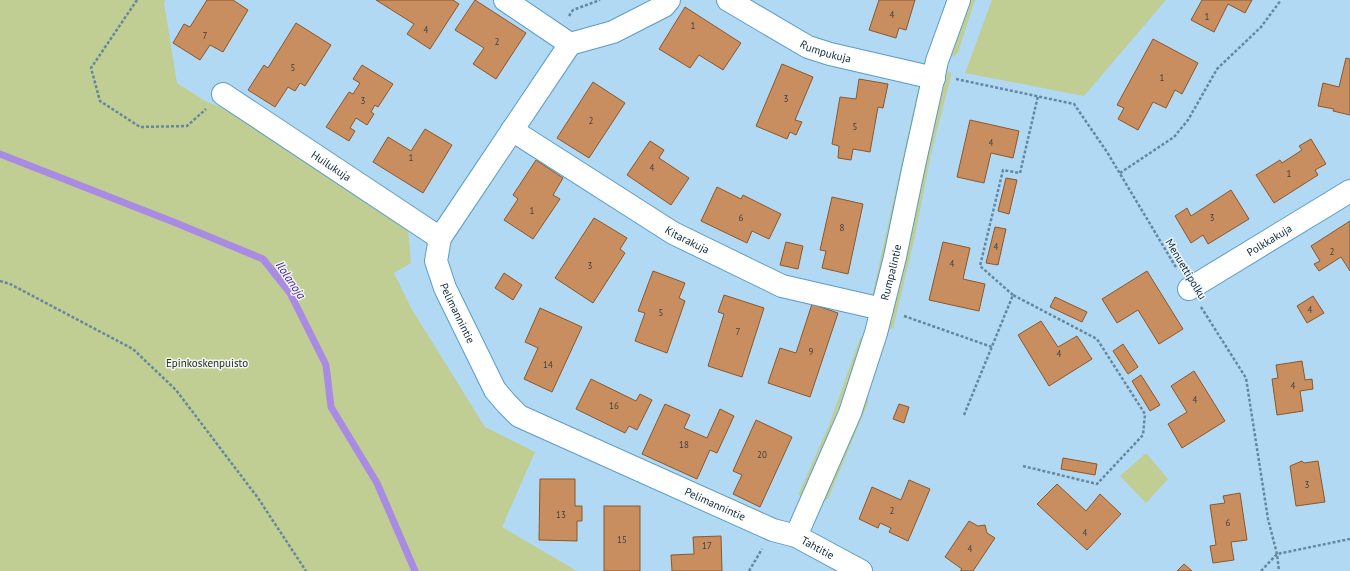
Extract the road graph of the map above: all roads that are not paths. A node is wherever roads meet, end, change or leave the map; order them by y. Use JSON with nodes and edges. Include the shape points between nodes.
{"nodes":[{"id":1,"x":504,"y":0,"type":"edge"},
{"id":2,"x":669,"y":0,"type":"edge"},
{"id":3,"x":728,"y":0,"type":"edge"},
{"id":4,"x":960,"y":0,"type":"edge"},
{"id":5,"x":562,"y":39,"type":"junction"},
{"id":6,"x":934,"y":78,"type":"junction"},
{"id":7,"x":223,"y":94,"type":"road end"},
{"id":8,"x":512,"y":130,"type":"junction"},
{"id":9,"x":1350,"y":191,"type":"edge"},
{"id":10,"x":440,"y":238,"type":"junction"},
{"id":11,"x":1189,"y":289,"type":"road end"},
{"id":12,"x":891,"y":312,"type":"junction"},
{"id":13,"x":796,"y":536,"type":"junction"},
{"id":14,"x":861,"y":571,"type":"edge"}],
"edges":[{"from":1,"to":5,"type":"street"},
{"from":2,"to":5,"type":"street","via":[[664,6],[613,32]]},
{"from":3,"to":6,"type":"street","name":"Rumpukuja","via":[[808,47]]},
{"from":4,"to":6,"type":"street","name":"Rumpalintie","via":[[937,61]]},
{"from":5,"to":8,"type":"street","name":"Pelimannintie"},
{"from":6,"to":12,"type":"street","name":"Rumpalintie","via":[[895,257]]},
{"from":7,"to":10,"type":"street","name":"Huilukuja"},
{"from":8,"to":10,"type":"street","name":"Pelimannintie"},
{"from":8,"to":12,"type":"street","name":"Kitarakuja","via":[[673,233],[782,286]]},
{"from":9,"to":11,"type":"street","name":"Polkkakuja"},
{"from":10,"to":13,"type":"street","name":"Pelimannintie","via":[[436,261],[445,288],[495,390],[519,416],[773,530]]},
{"from":12,"to":13,"type":"street","name":"Rumpalintie","via":[[876,333],[850,413]]},
{"from":13,"to":14,"type":"street","name":"Tahtitie"}]}
